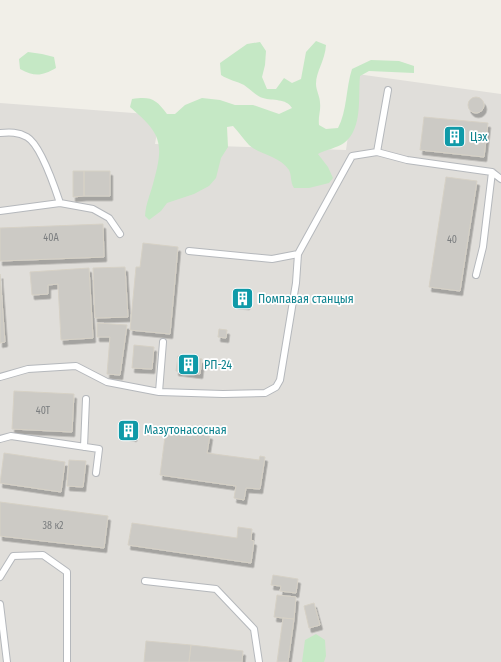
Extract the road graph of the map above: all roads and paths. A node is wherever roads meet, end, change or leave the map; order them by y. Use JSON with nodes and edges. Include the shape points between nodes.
{"nodes":[{"id":1,"x":388,"y":90,"type":"dead end"},
{"id":2,"x":0,"y":132,"type":"edge"},
{"id":3,"x":377,"y":152,"type":"junction"},
{"id":4,"x":492,"y":172,"type":"junction"},
{"id":5,"x":501,"y":180,"type":"edge"},
{"id":6,"x":60,"y":203,"type":"junction"},
{"id":7,"x":0,"y":211,"type":"edge"},
{"id":8,"x":120,"y":234,"type":"dead end"},
{"id":9,"x":189,"y":251,"type":"dead end"},
{"id":10,"x":298,"y":254,"type":"junction"},
{"id":11,"x":476,"y":275,"type":"dead end"},
{"id":12,"x":163,"y":342,"type":"dead end"},
{"id":13,"x":0,"y":377,"type":"edge"},
{"id":14,"x":159,"y":392,"type":"junction"},
{"id":15,"x":86,"y":398,"type":"dead end"},
{"id":16,"x":0,"y":439,"type":"edge"},
{"id":17,"x":84,"y":447,"type":"junction"},
{"id":18,"x":96,"y":473,"type":"dead end"},
{"id":19,"x":0,"y":577,"type":"edge"},
{"id":20,"x":145,"y":581,"type":"dead end"},
{"id":21,"x":0,"y":604,"type":"edge"},
{"id":22,"x":7,"y":662,"type":"edge"},
{"id":23,"x":67,"y":662,"type":"edge"},
{"id":24,"x":259,"y":662,"type":"edge"}],
"edges":[{"from":1,"to":3,"type":"lane"},
{"from":2,"to":6,"type":"lane","via":[[14,132],[29,138],[48,166]]},
{"from":3,"to":4,"type":"lane","via":[[407,160]]},
{"from":3,"to":10,"type":"lane","via":[[352,156]]},
{"from":4,"to":5,"type":"lane"},
{"from":4,"to":11,"type":"lane","via":[[483,247]]},
{"from":6,"to":7,"type":"lane"},
{"from":6,"to":8,"type":"lane","via":[[93,209],[110,218]]},
{"from":9,"to":10,"type":"lane","via":[[272,259]]},
{"from":10,"to":14,"type":"lane","via":[[296,283],[280,380],[276,387],[265,394]]},
{"from":12,"to":14,"type":"lane"},
{"from":13,"to":14,"type":"lane","via":[[28,369],[76,366],[107,382]]},
{"from":15,"to":17,"type":"lane"},
{"from":16,"to":17,"type":"lane","via":[[11,436]]},
{"from":17,"to":18,"type":"lane","via":[[99,449]]},
{"from":19,"to":23,"type":"lane","via":[[14,556],[43,555],[67,572]]},
{"from":20,"to":24,"type":"lane","via":[[216,589],[254,629]]},
{"from":21,"to":22,"type":"lane"}]}
